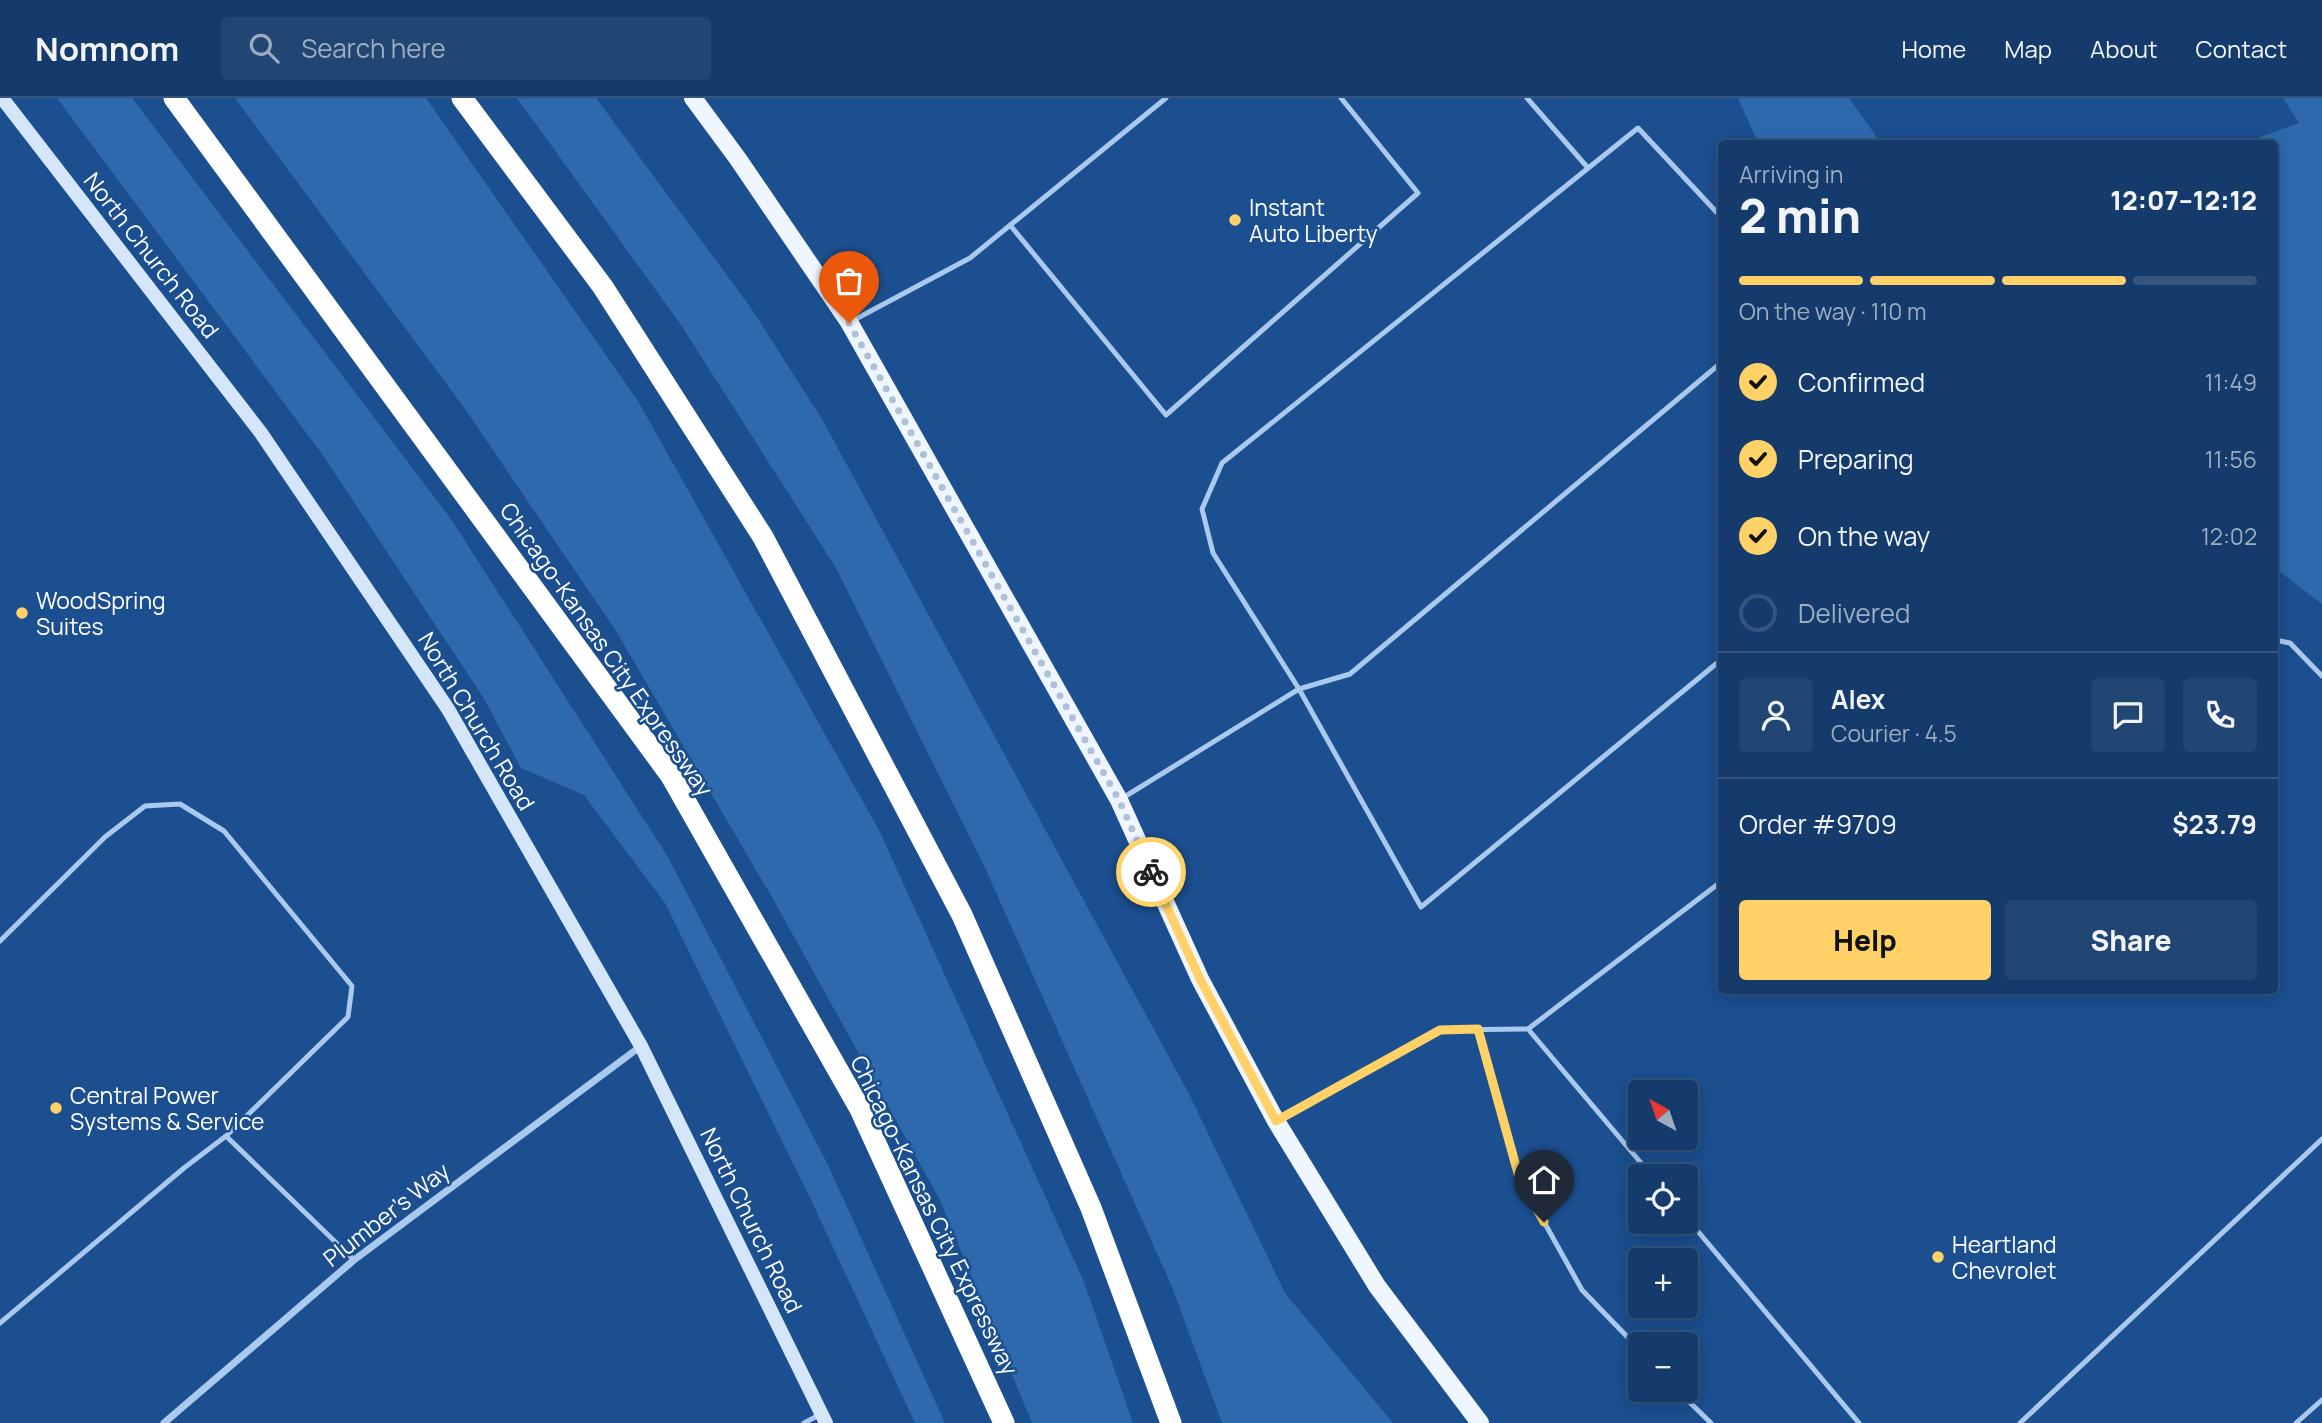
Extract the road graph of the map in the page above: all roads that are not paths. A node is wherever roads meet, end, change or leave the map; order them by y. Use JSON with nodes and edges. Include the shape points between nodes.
{"nodes":[{"id":1,"x":2,"y":98,"type":"edge"},
{"id":2,"x":174,"y":98,"type":"edge"},
{"id":3,"x":462,"y":98,"type":"edge"},
{"id":4,"x":693,"y":98,"type":"edge"},
{"id":5,"x":1166,"y":98,"type":"edge"},
{"id":6,"x":1341,"y":98,"type":"edge"},
{"id":7,"x":1527,"y":98,"type":"edge"},
{"id":8,"x":1588,"y":168,"type":"junction"},
{"id":9,"x":1718,"y":214,"type":"edge"},
{"id":10,"x":1010,"y":225,"type":"junction"},
{"id":11,"x":849,"y":323,"type":"junction"},
{"id":12,"x":1718,"y":365,"type":"edge"},
{"id":13,"x":2278,"y":641,"type":"edge"},
{"id":14,"x":1718,"y":662,"type":"edge"},
{"id":15,"x":2322,"y":676,"type":"edge"},
{"id":16,"x":1299,"y":689,"type":"junction"},
{"id":17,"x":1119,"y":800,"type":"junction"},
{"id":18,"x":1718,"y":884,"type":"edge"},
{"id":19,"x":0,"y":942,"type":"edge"},
{"id":20,"x":1528,"y":1028,"type":"junction"},
{"id":21,"x":1478,"y":1029,"type":"junction"},
{"id":22,"x":640,"y":1046,"type":"junction"},
{"id":23,"x":1276,"y":1121,"type":"junction"},
{"id":24,"x":226,"y":1136,"type":"junction"},
{"id":25,"x":2322,"y":1139,"type":"edge"},
{"id":26,"x":1642,"y":1164,"type":"edge"},
{"id":27,"x":1698,"y":1231,"type":"edge"},
{"id":28,"x":354,"y":1260,"type":"junction"},
{"id":29,"x":0,"y":1323,"type":"edge"},
{"id":30,"x":1628,"y":1338,"type":"edge"},
{"id":31,"x":2322,"y":1400,"type":"edge"},
{"id":32,"x":1689,"y":1402,"type":"edge"},
{"id":33,"x":824,"y":1418,"type":"edge"},
{"id":34,"x":164,"y":1423,"type":"edge"},
{"id":35,"x":804,"y":1423,"type":"edge"},
{"id":36,"x":1003,"y":1423,"type":"edge"},
{"id":37,"x":1171,"y":1423,"type":"edge"},
{"id":38,"x":1480,"y":1423,"type":"edge"},
{"id":39,"x":1711,"y":1423,"type":"edge"},
{"id":40,"x":1859,"y":1423,"type":"edge"},
{"id":41,"x":2020,"y":1423,"type":"edge"},
{"id":42,"x":2295,"y":1423,"type":"edge"}],
"edges":[{"from":1,"to":22,"type":"main road","name":"North Church Road","via":[[261,433],[448,709]]},
{"from":2,"to":36,"type":"highway","name":"Chicago-Kansas City Expressway","via":[[671,776],[860,1109]]},
{"from":3,"to":37,"type":"highway","via":[[603,287],[763,537],[961,915],[1091,1208]]},
{"from":4,"to":11,"type":"main road"},
{"from":5,"to":10,"type":"lane"},
{"from":6,"to":10,"type":"lane","via":[[1418,193],[1166,415]]},
{"from":7,"to":8,"type":"lane"},
{"from":8,"to":9,"type":"lane","via":[[1638,128]]},
{"from":8,"to":16,"type":"lane","via":[[1222,463],[1202,509],[1213,553]]},
{"from":10,"to":11,"type":"lane","via":[[970,258]]},
{"from":11,"to":17,"type":"main road"},
{"from":12,"to":16,"type":"lane","via":[[1350,674]]},
{"from":13,"to":15,"type":"lane","via":[[2290,643]]},
{"from":14,"to":16,"type":"lane","via":[[1422,906]]},
{"from":16,"to":17,"type":"lane"},
{"from":17,"to":23,"type":"main road","via":[[1200,979]]},
{"from":18,"to":20,"type":"lane"},
{"from":19,"to":24,"type":"lane","via":[[106,837],[145,806],[180,804],[224,831],[352,986],[348,1017]]},
{"from":20,"to":21,"type":"lane"},
{"from":20,"to":26,"type":"lane"},
{"from":21,"to":23,"type":"lane","via":[[1440,1030]]},
{"from":21,"to":30,"type":"lane","via":[[1519,1177],[1582,1290]]},
{"from":22,"to":28,"type":"street","name":"Plumber's Way"},
{"from":22,"to":33,"type":"main road","name":"North Church Road"},
{"from":23,"to":38,"type":"main road","via":[[1377,1286]]},
{"from":24,"to":28,"type":"lane"},
{"from":24,"to":29,"type":"lane"},
{"from":25,"to":41,"type":"lane"},
{"from":27,"to":40,"type":"lane"},
{"from":28,"to":34,"type":"street","name":"Plumber's Way"},
{"from":31,"to":42,"type":"lane"},
{"from":32,"to":39,"type":"lane"},
{"from":33,"to":35,"type":"lane"}]}
